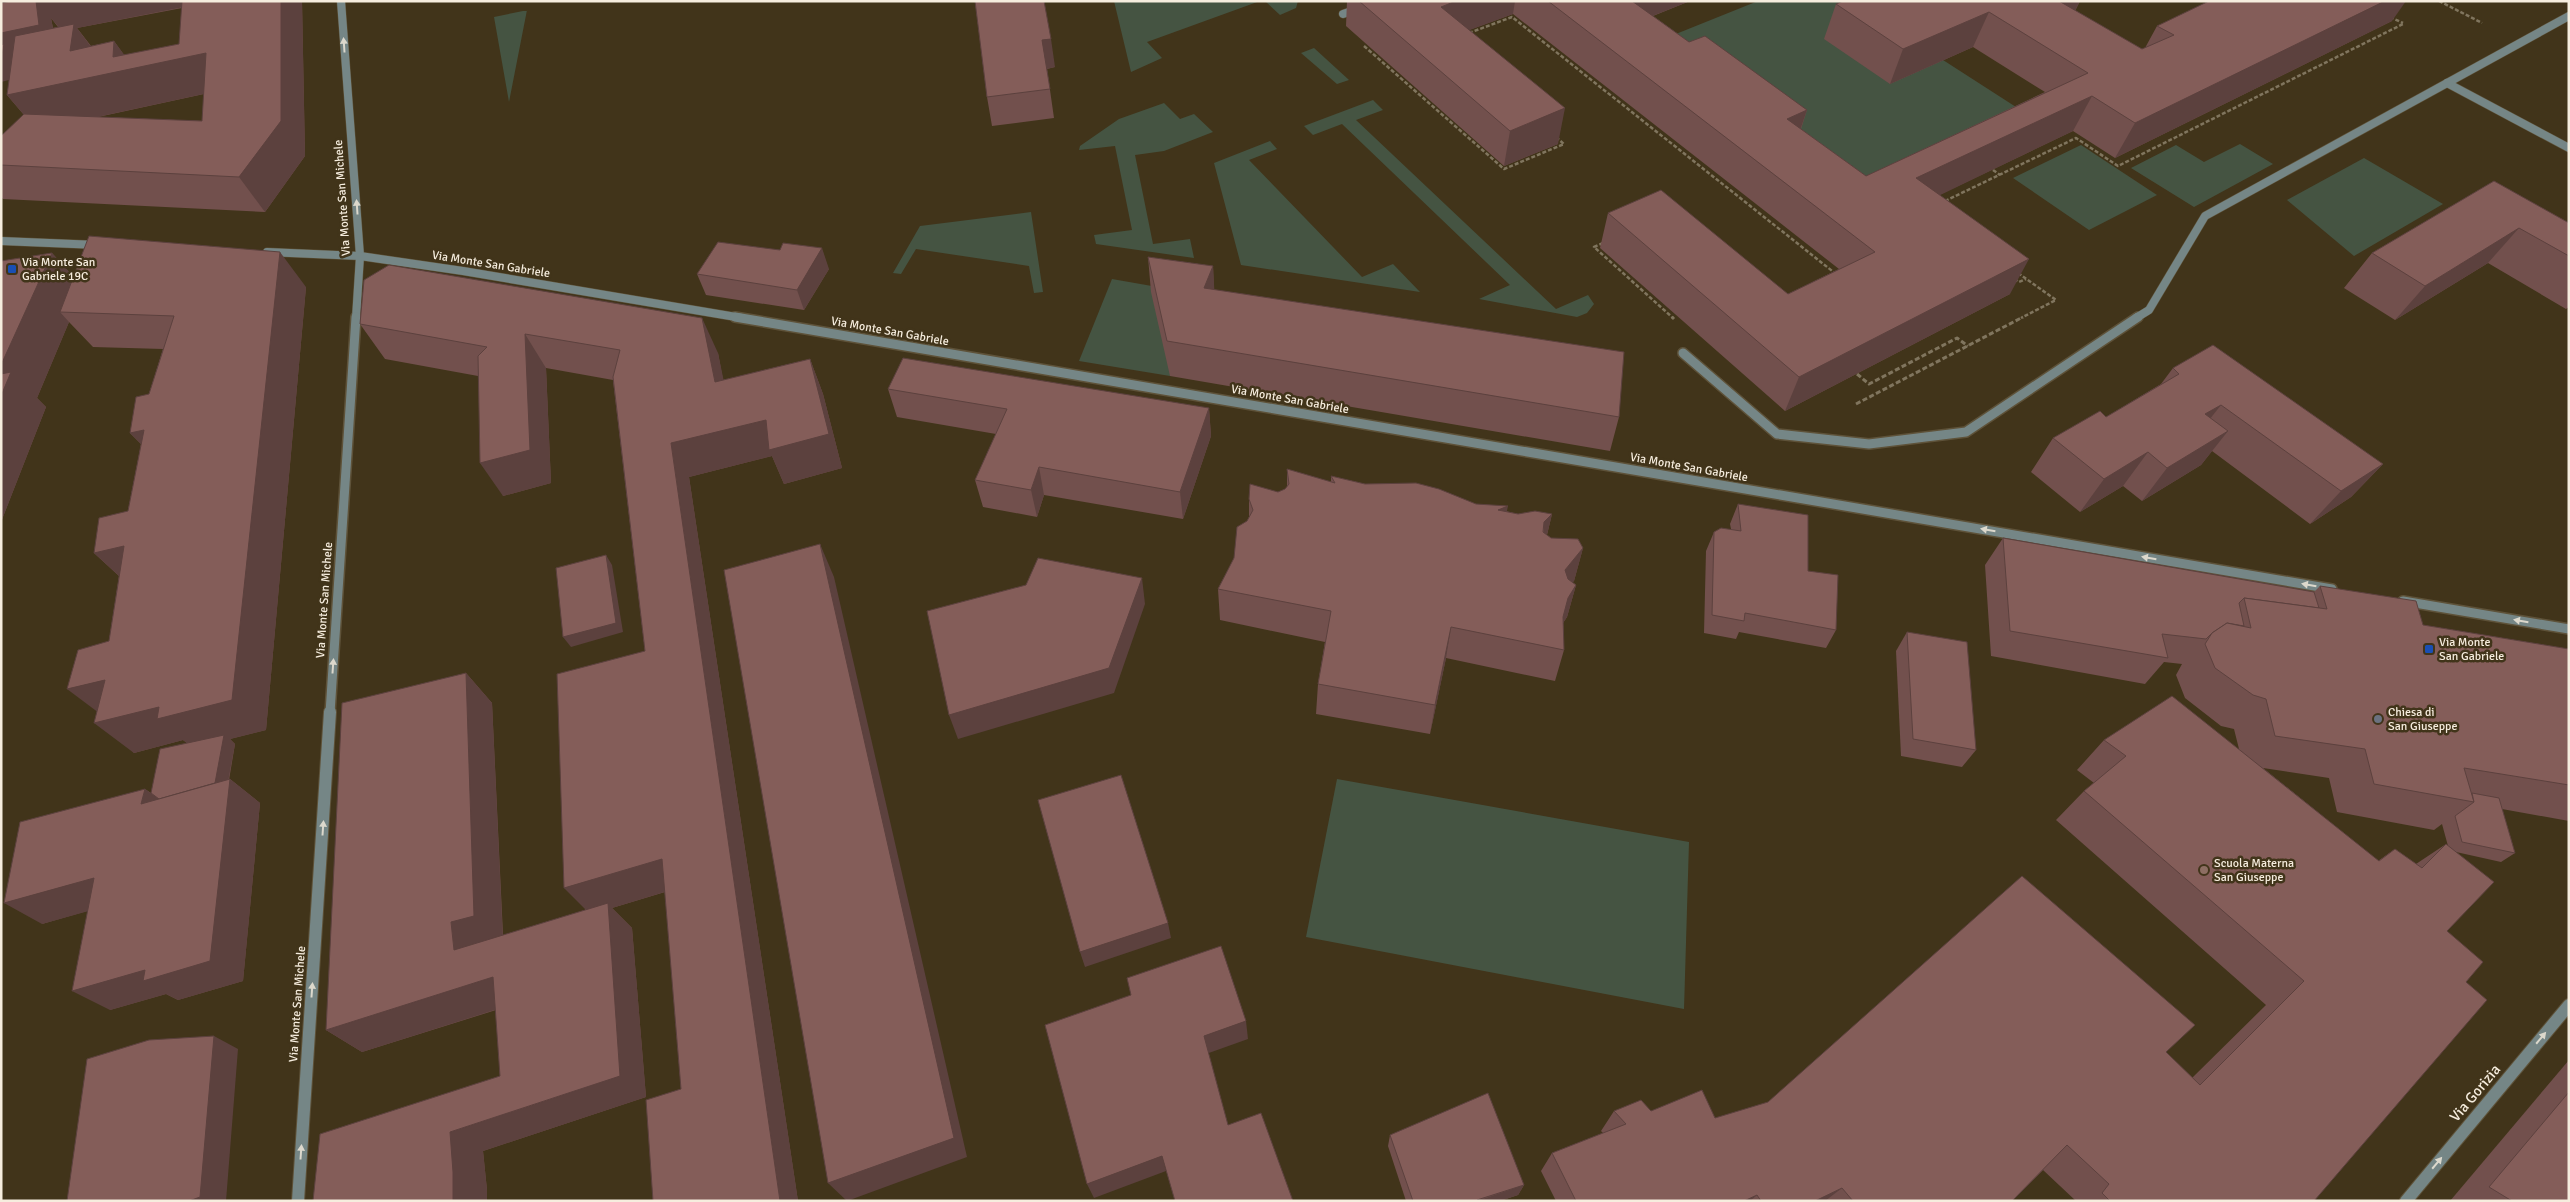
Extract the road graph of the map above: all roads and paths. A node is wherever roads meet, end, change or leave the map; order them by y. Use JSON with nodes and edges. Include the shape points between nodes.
{"nodes":[{"id":1,"x":341,"y":1,"type":"edge"},
{"id":2,"x":1381,"y":1,"type":"edge"},
{"id":3,"x":2439,"y":1,"type":"edge"},
{"id":4,"x":1343,"y":14,"type":"dead end"},
{"id":5,"x":2386,"y":15,"type":"dead end"},
{"id":6,"x":2569,"y":16,"type":"edge"},
{"id":7,"x":2488,"y":26,"type":"dead end"},
{"id":8,"x":1460,"y":36,"type":"edge"},
{"id":9,"x":1363,"y":42,"type":"dead end"},
{"id":10,"x":2447,"y":83,"type":"junction"},
{"id":11,"x":1549,"y":132,"type":"edge"},
{"id":12,"x":2569,"y":148,"type":"edge"},
{"id":13,"x":1993,"y":170,"type":"edge"},
{"id":14,"x":2000,"y":175,"type":"junction"},
{"id":15,"x":1938,"y":204,"type":"edge"},
{"id":16,"x":1611,"y":239,"type":"edge"},
{"id":17,"x":1,"y":241,"type":"edge"},
{"id":18,"x":111,"y":246,"type":"edge"},
{"id":19,"x":261,"y":252,"type":"edge"},
{"id":20,"x":360,"y":256,"type":"junction"},
{"id":21,"x":2010,"y":267,"type":"edge"},
{"id":22,"x":2012,"y":277,"type":"edge"},
{"id":23,"x":2026,"y":279,"type":"junction"},
{"id":24,"x":1844,"y":280,"type":"edge"},
{"id":25,"x":1652,"y":299,"type":"dead end"},
{"id":26,"x":1968,"y":346,"type":"junction"},
{"id":27,"x":1684,"y":353,"type":"dead end"},
{"id":28,"x":1857,"y":374,"type":"edge"},
{"id":29,"x":1850,"y":407,"type":"dead end"},
{"id":30,"x":2347,"y":591,"type":"edge"},
{"id":31,"x":2396,"y":600,"type":"edge"},
{"id":32,"x":2569,"y":629,"type":"edge"},
{"id":33,"x":2569,"y":1005,"type":"edge"},
{"id":34,"x":298,"y":1201,"type":"edge"},
{"id":35,"x":2406,"y":1201,"type":"edge"}],
"edges":[{"from":20,"to":1,"type":"street","name":"Via Monte San Michele","one_way":true},
{"from":2,"to":4,"type":"street"},
{"from":3,"to":7,"type":"path"},
{"from":5,"to":14,"type":"path","via":[[2403,24],[2118,166],[2076,138]]},
{"from":6,"to":10,"type":"street"},
{"from":8,"to":24,"type":"path","via":[[1512,17]]},
{"from":9,"to":11,"type":"path","via":[[1360,42],[1504,169],[1564,144]]},
{"from":10,"to":12,"type":"street"},
{"from":10,"to":27,"type":"street","via":[[2205,216],[2150,310],[1966,432],[1869,444],[1777,434]]},
{"from":13,"to":14,"type":"path"},
{"from":14,"to":15,"type":"path"},
{"from":16,"to":25,"type":"path","via":[[1594,247]]},
{"from":17,"to":18,"type":"street"},
{"from":19,"to":20,"type":"street","name":"Via Monte San Gabriele"},
{"from":30,"to":20,"type":"street","name":"Via Monte San Gabriele","one_way":true},
{"from":34,"to":20,"type":"street","name":"Via Monte San Michele","one_way":true},
{"from":21,"to":23,"type":"path"},
{"from":22,"to":23,"type":"path","via":[[2019,282]]},
{"from":23,"to":26,"type":"path","via":[[2056,300]]},
{"from":26,"to":28,"type":"path","via":[[1957,338],[1869,384]]},
{"from":26,"to":29,"type":"path"},
{"from":32,"to":31,"type":"street","one_way":true},
{"from":35,"to":33,"type":"street","name":"Via Gorizia","one_way":true}]}
